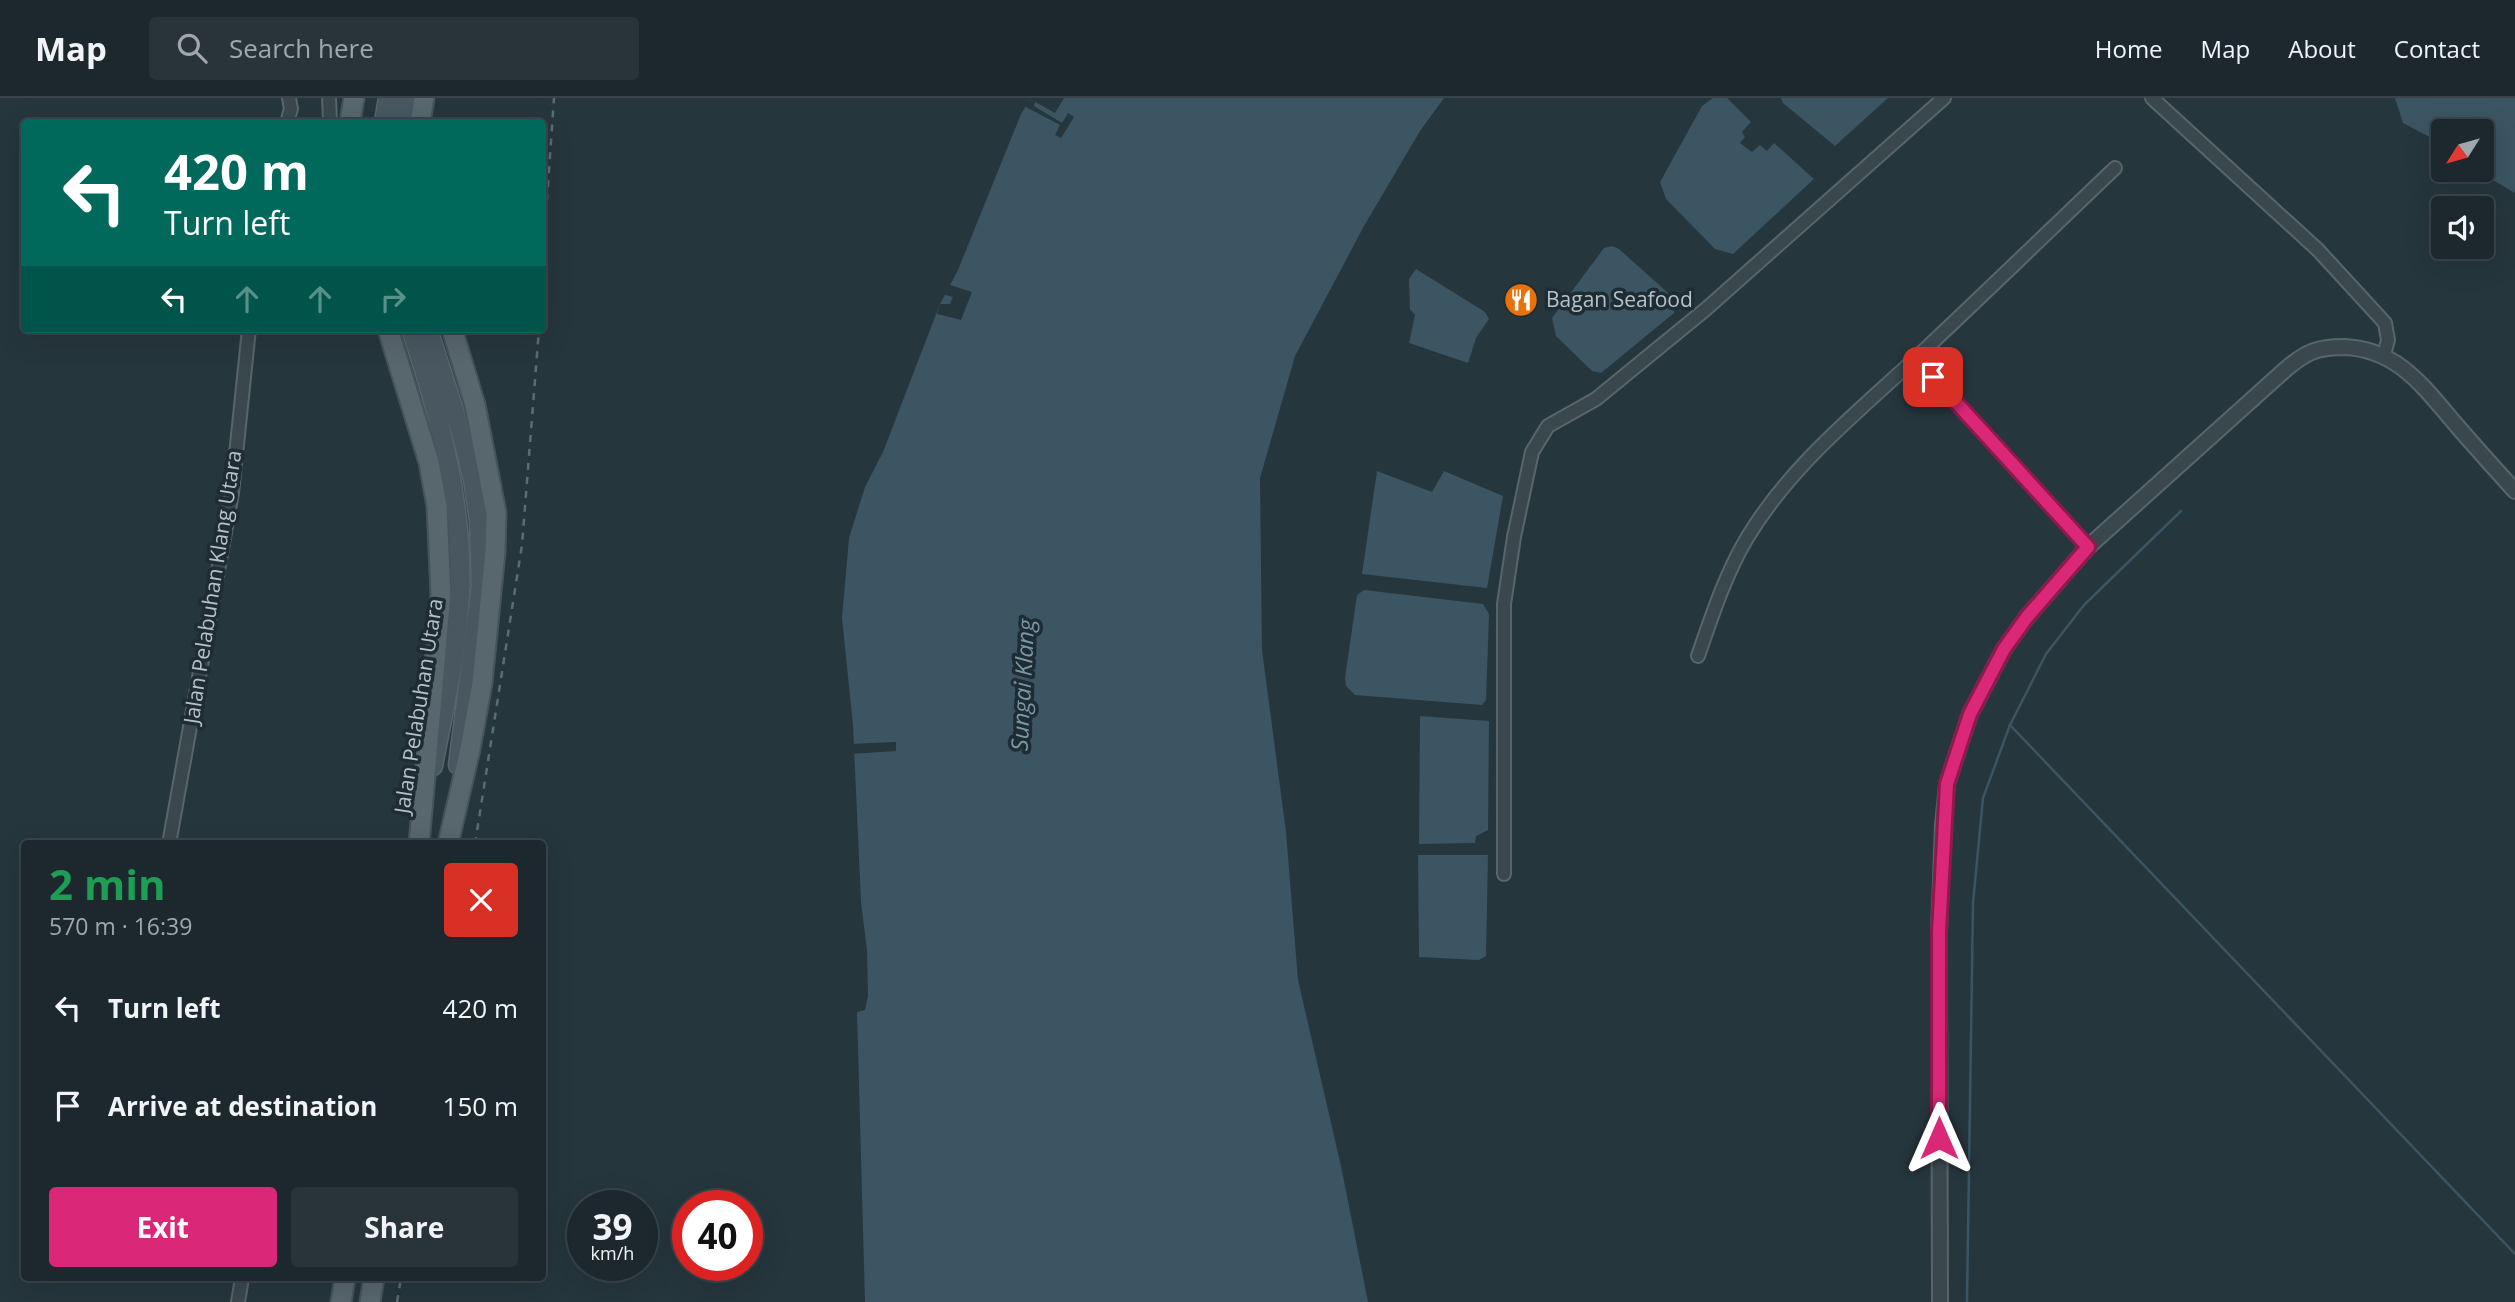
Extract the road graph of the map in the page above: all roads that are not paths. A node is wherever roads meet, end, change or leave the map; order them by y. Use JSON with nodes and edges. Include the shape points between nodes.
{"nodes":[{"id":1,"x":289,"y":98,"type":"edge"},
{"id":2,"x":329,"y":98,"type":"edge"},
{"id":3,"x":354,"y":98,"type":"edge"},
{"id":4,"x":388,"y":98,"type":"edge"},
{"id":5,"x":405,"y":98,"type":"edge"},
{"id":6,"x":424,"y":98,"type":"edge"},
{"id":7,"x":1944,"y":98,"type":"edge"},
{"id":8,"x":2152,"y":98,"type":"edge"},
{"id":9,"x":288,"y":119,"type":"edge"},
{"id":10,"x":330,"y":119,"type":"edge"},
{"id":11,"x":350,"y":119,"type":"edge"},
{"id":12,"x":384,"y":119,"type":"edge"},
{"id":13,"x":401,"y":119,"type":"edge"},
{"id":14,"x":420,"y":119,"type":"edge"},
{"id":15,"x":2115,"y":168,"type":"dead end"},
{"id":16,"x":249,"y":333,"type":"edge"},
{"id":17,"x":388,"y":333,"type":"edge"},
{"id":18,"x":407,"y":333,"type":"edge"},
{"id":19,"x":412,"y":333,"type":"edge"},
{"id":20,"x":429,"y":333,"type":"edge"},
{"id":21,"x":453,"y":333,"type":"edge"},
{"id":22,"x":419,"y":353,"type":"junction"},
{"id":23,"x":2384,"y":355,"type":"junction"},
{"id":24,"x":1916,"y":358,"type":"junction"},
{"id":25,"x":2515,"y":491,"type":"edge"},
{"id":26,"x":2088,"y":547,"type":"junction"},
{"id":27,"x":1698,"y":656,"type":"dead end"},
{"id":28,"x":421,"y":837,"type":"edge"},
{"id":29,"x":170,"y":840,"type":"edge"},
{"id":30,"x":449,"y":840,"type":"edge"},
{"id":31,"x":449,"y":840,"type":"edge"},
{"id":32,"x":1504,"y":874,"type":"dead end"},
{"id":33,"x":242,"y":1281,"type":"edge"},
{"id":34,"x":344,"y":1281,"type":"edge"},
{"id":35,"x":374,"y":1281,"type":"edge"},
{"id":36,"x":238,"y":1302,"type":"edge"},
{"id":37,"x":341,"y":1302,"type":"edge"},
{"id":38,"x":370,"y":1302,"type":"edge"},
{"id":39,"x":1940,"y":1302,"type":"edge"}],
"edges":[{"from":1,"to":9,"type":"street"},
{"from":2,"to":10,"type":"street"},
{"from":3,"to":11,"type":"main road"},
{"from":4,"to":12,"type":"main road"},
{"from":5,"to":13,"type":"main road"},
{"from":6,"to":14,"type":"main road"},
{"from":7,"to":32,"type":"street","via":[[1706,309],[1596,399],[1549,426],[1538,440],[1514,537],[1504,604]]},
{"from":8,"to":23,"type":"street","via":[[2318,250],[2385,323],[2388,340]]},
{"from":15,"to":24,"type":"street"},
{"from":16,"to":29,"type":"street","name":"Jalan Pelabuhan Klang Utara","via":[[232,493]]},
{"from":17,"to":28,"type":"main road","via":[[429,462],[437,506],[440,594]]},
{"from":18,"to":22,"type":"street"},
{"from":19,"to":22,"type":"main road","name":"Jalan Pelabuhan Utara"},
{"from":20,"to":30,"type":"main road","name":"Jalan Pelabuhan Utara","via":[[470,466],[480,534],[481,586]]},
{"from":21,"to":31,"type":"main road","via":[[475,405],[496,513],[482,683]]},
{"from":22,"to":28,"type":"main road","name":"Jalan Pelabuhan Utara","via":[[448,457],[460,555],[457,641]]},
{"from":23,"to":25,"type":"street","via":[[2425,388]]},
{"from":23,"to":26,"type":"street","via":[[2340,347],[2304,353]]},
{"from":24,"to":26,"type":"street"},
{"from":24,"to":27,"type":"street","via":[[1852,414],[1769,506],[1746,540],[1721,592]]},
{"from":26,"to":39,"type":"street","via":[[2004,649],[1970,714],[1947,784],[1939,932]]},
{"from":33,"to":36,"type":"street"},
{"from":34,"to":37,"type":"main road"},
{"from":35,"to":38,"type":"main road"}]}
